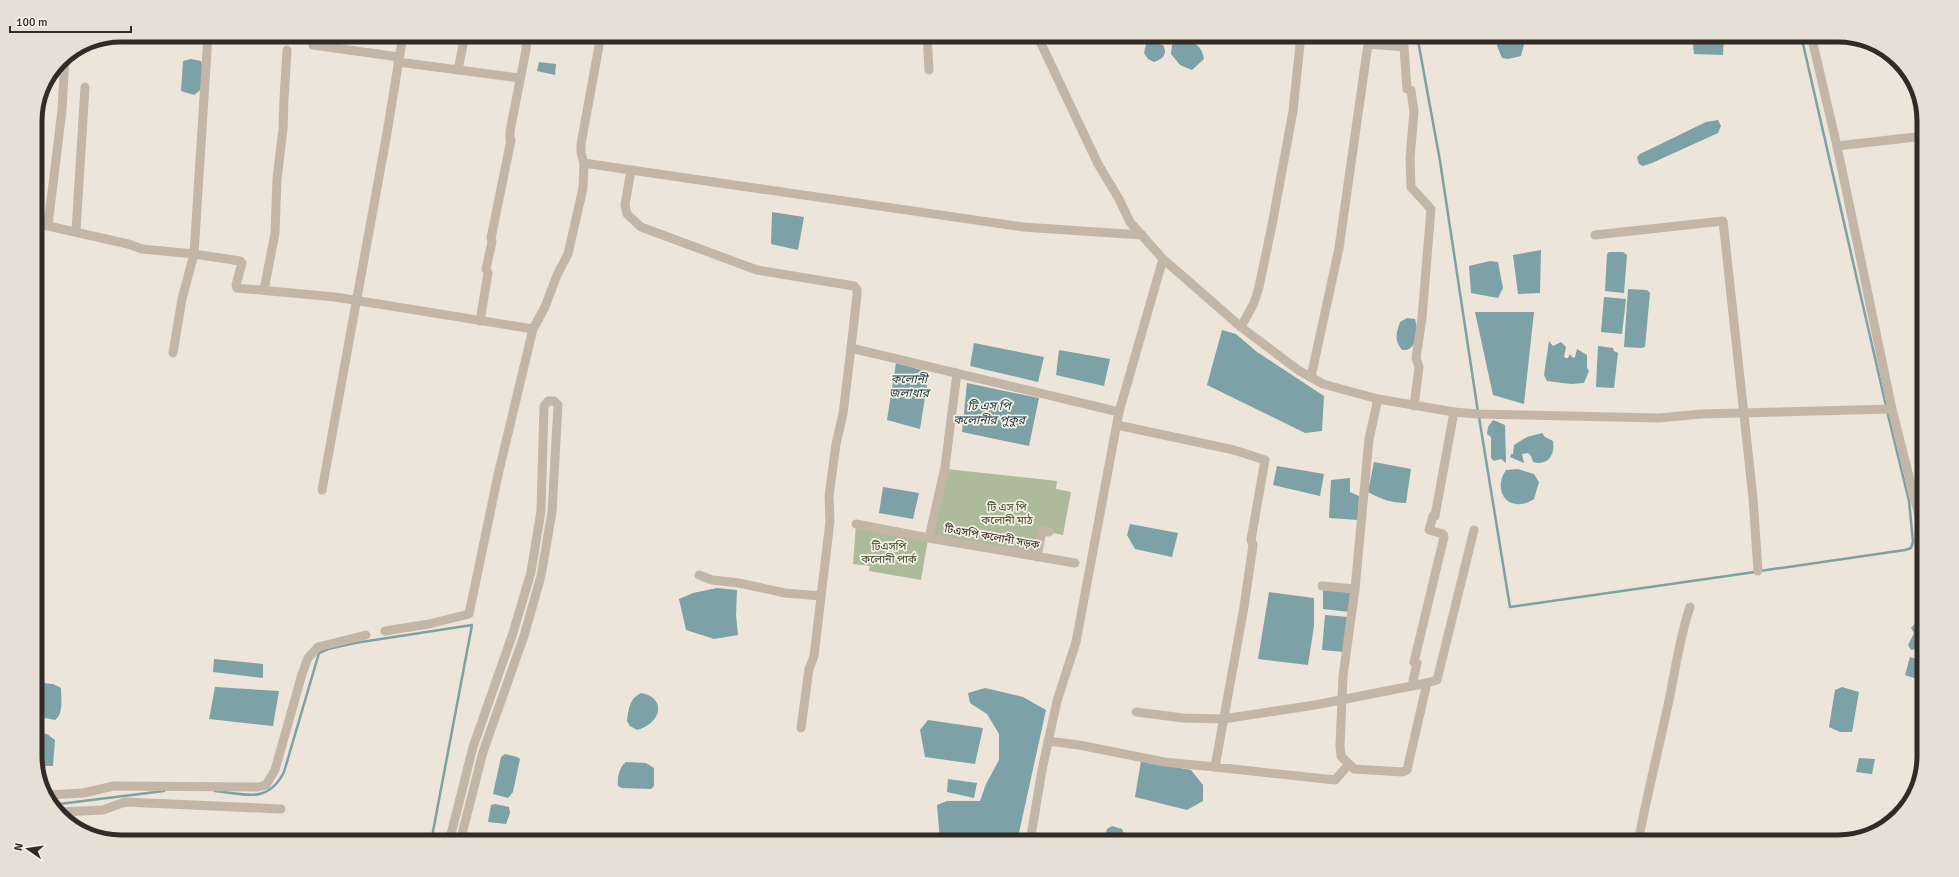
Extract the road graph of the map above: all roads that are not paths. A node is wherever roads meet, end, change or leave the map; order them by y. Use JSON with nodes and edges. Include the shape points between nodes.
{"nodes":[{"id":1,"x":208,"y":42,"type":"edge"},
{"id":2,"x":313,"y":42,"type":"edge"},
{"id":3,"x":402,"y":42,"type":"edge"},
{"id":4,"x":464,"y":42,"type":"edge"},
{"id":5,"x":527,"y":42,"type":"edge"},
{"id":6,"x":600,"y":42,"type":"edge"},
{"id":7,"x":927,"y":42,"type":"edge"},
{"id":8,"x":1040,"y":42,"type":"edge"},
{"id":9,"x":1300,"y":42,"type":"edge"},
{"id":10,"x":1813,"y":42,"type":"edge"},
{"id":11,"x":288,"y":50,"type":"dead end"},
{"id":12,"x":398,"y":60,"type":"junction"},
{"id":13,"x":65,"y":66,"type":"edge"},
{"id":14,"x":458,"y":70,"type":"junction"},
{"id":15,"x":929,"y":70,"type":"dead end"},
{"id":16,"x":520,"y":78,"type":"junction"},
{"id":17,"x":85,"y":87,"type":"dead end"},
{"id":18,"x":1917,"y":137,"type":"edge"},
{"id":19,"x":1837,"y":146,"type":"junction"},
{"id":20,"x":584,"y":163,"type":"junction"},
{"id":21,"x":631,"y":170,"type":"junction"},
{"id":22,"x":42,"y":224,"type":"edge"},
{"id":23,"x":48,"y":225,"type":"junction"},
{"id":24,"x":76,"y":231,"type":"junction"},
{"id":25,"x":1142,"y":235,"type":"junction"},
{"id":26,"x":1595,"y":235,"type":"dead end"},
{"id":27,"x":194,"y":254,"type":"junction"},
{"id":28,"x":1163,"y":259,"type":"junction"},
{"id":29,"x":264,"y":290,"type":"junction"},
{"id":30,"x":358,"y":301,"type":"junction"},
{"id":31,"x":480,"y":320,"type":"junction"},
{"id":32,"x":1241,"y":327,"type":"junction"},
{"id":33,"x":533,"y":329,"type":"junction"},
{"id":34,"x":851,"y":348,"type":"junction"},
{"id":35,"x":173,"y":352,"type":"dead end"},
{"id":36,"x":957,"y":373,"type":"junction"},
{"id":37,"x":1311,"y":377,"type":"junction"},
{"id":38,"x":1378,"y":399,"type":"junction"},
{"id":39,"x":1414,"y":406,"type":"junction"},
{"id":40,"x":1892,"y":409,"type":"junction"},
{"id":41,"x":1119,"y":412,"type":"junction"},
{"id":42,"x":1454,"y":412,"type":"junction"},
{"id":43,"x":1744,"y":413,"type":"junction"},
{"id":44,"x":1117,"y":425,"type":"junction"},
{"id":45,"x":322,"y":490,"type":"dead end"},
{"id":46,"x":1917,"y":508,"type":"edge"},
{"id":47,"x":856,"y":524,"type":"dead end"},
{"id":48,"x":1474,"y":530,"type":"dead end"},
{"id":49,"x":1049,"y":532,"type":"dead end"},
{"id":50,"x":928,"y":538,"type":"junction"},
{"id":51,"x":1036,"y":557,"type":"junction"},
{"id":52,"x":1075,"y":562,"type":"dead end"},
{"id":53,"x":1758,"y":572,"type":"dead end"},
{"id":54,"x":699,"y":575,"type":"dead end"},
{"id":55,"x":1322,"y":586,"type":"dead end"},
{"id":56,"x":1355,"y":589,"type":"junction"},
{"id":57,"x":821,"y":596,"type":"junction"},
{"id":58,"x":1690,"y":608,"type":"dead end"},
{"id":59,"x":385,"y":631,"type":"dead end"},
{"id":60,"x":366,"y":635,"type":"dead end"},
{"id":61,"x":1427,"y":683,"type":"junction"},
{"id":62,"x":1412,"y":686,"type":"junction"},
{"id":63,"x":1342,"y":700,"type":"junction"},
{"id":64,"x":1136,"y":712,"type":"dead end"},
{"id":65,"x":1223,"y":719,"type":"junction"},
{"id":66,"x":801,"y":728,"type":"dead end"},
{"id":67,"x":1048,"y":742,"type":"junction"},
{"id":68,"x":1349,"y":764,"type":"junction"},
{"id":69,"x":1215,"y":767,"type":"junction"},
{"id":70,"x":52,"y":795,"type":"edge"},
{"id":71,"x":281,"y":809,"type":"dead end"},
{"id":72,"x":65,"y":812,"type":"edge"},
{"id":73,"x":451,"y":835,"type":"edge"},
{"id":74,"x":462,"y":835,"type":"edge"},
{"id":75,"x":1031,"y":835,"type":"edge"},
{"id":76,"x":1639,"y":835,"type":"edge"}],
"edges":[{"from":1,"to":27,"type":"street"},
{"from":2,"to":12,"type":"street","via":[[313,46]]},
{"from":3,"to":12,"type":"street"},
{"from":4,"to":14,"type":"street"},
{"from":5,"to":16,"type":"street"},
{"from":6,"to":20,"type":"street","via":[[581,144]]},
{"from":7,"to":15,"type":"street"},
{"from":8,"to":25,"type":"street","via":[[1098,164],[1130,222]]},
{"from":9,"to":32,"type":"street","via":[[1293,111],[1269,240],[1254,303]]},
{"from":10,"to":19,"type":"street"},
{"from":11,"to":29,"type":"street","via":[[274,233]]},
{"from":12,"to":14,"type":"street"},
{"from":12,"to":30,"type":"street","via":[[388,134]]},
{"from":13,"to":23,"type":"street","via":[[62,110]]},
{"from":14,"to":16,"type":"street"},
{"from":16,"to":31,"type":"street","via":[[510,131],[511,140],[491,238]]},
{"from":17,"to":24,"type":"street"},
{"from":18,"to":19,"type":"street"},
{"from":19,"to":40,"type":"street"},
{"from":20,"to":21,"type":"street"},
{"from":20,"to":33,"type":"street","via":[[583,188],[568,254]]},
{"from":21,"to":25,"type":"street","via":[[1016,226]]},
{"from":21,"to":34,"type":"street","via":[[625,205],[627,214],[641,227],[757,270],[854,286],[857,295]]},
{"from":22,"to":23,"type":"street"},
{"from":23,"to":24,"type":"street"},
{"from":24,"to":27,"type":"street","via":[[142,249]]},
{"from":25,"to":28,"type":"street"},
{"from":26,"to":43,"type":"street","via":[[1723,221]]},
{"from":27,"to":29,"type":"street","via":[[240,261],[242,263],[236,287]]},
{"from":27,"to":35,"type":"street","via":[[182,299]]},
{"from":28,"to":32,"type":"street"},
{"from":28,"to":41,"type":"street"},
{"from":29,"to":30,"type":"street"},
{"from":30,"to":31,"type":"street"},
{"from":30,"to":45,"type":"street"},
{"from":31,"to":33,"type":"street"},
{"from":32,"to":37,"type":"street"},
{"from":33,"to":59,"type":"street","via":[[498,475],[469,614]]},
{"from":34,"to":36,"type":"street"},
{"from":34,"to":57,"type":"street","via":[[829,496],[830,521]]},
{"from":36,"to":41,"type":"street"},
{"from":36,"to":50,"type":"street","name":"টিএসপি কলোনী সড়ক","via":[[945,467]]},
{"from":37,"to":38,"type":"street","via":[[1323,384]]},
{"from":37,"to":39,"type":"street","via":[[1339,248],[1368,44],[1404,47],[1407,89],[1411,90],[1414,112],[1410,158],[1412,187],[1431,209],[1416,358],[1419,367]]},
{"from":38,"to":39,"type":"street"},
{"from":38,"to":56,"type":"street","via":[[1369,439]]},
{"from":39,"to":42,"type":"street"},
{"from":40,"to":43,"type":"street"},
{"from":40,"to":46,"type":"street"},
{"from":41,"to":44,"type":"street"},
{"from":42,"to":43,"type":"street","via":[[1659,418]]},
{"from":42,"to":62,"type":"street","via":[[1435,516],[1429,530],[1443,534],[1444,537],[1414,662],[1417,663]]},
{"from":43,"to":53,"type":"street"},
{"from":44,"to":65,"type":"street","via":[[1234,450],[1265,460],[1251,540],[1253,546],[1244,607]]},
{"from":44,"to":67,"type":"street","via":[[1076,642],[1057,701]]},
{"from":47,"to":50,"type":"street"},
{"from":48,"to":61,"type":"street","via":[[1437,680]]},
{"from":49,"to":51,"type":"street","via":[[1042,531]]},
{"from":50,"to":51,"type":"street","name":"টিএসপি কলোনী সড়ক"},
{"from":51,"to":52,"type":"street","name":"টিএসপি কলোনী সড়ক"},
{"from":54,"to":57,"type":"street","via":[[712,580],[785,593]]},
{"from":55,"to":56,"type":"street"},
{"from":56,"to":63,"type":"street"},
{"from":57,"to":66,"type":"street","via":[[814,656],[809,669]]},
{"from":58,"to":76,"type":"street"},
{"from":60,"to":70,"type":"street","via":[[318,647],[308,658],[276,770],[266,785],[114,786],[83,793]]},
{"from":61,"to":62,"type":"street"},
{"from":61,"to":68,"type":"street","via":[[1407,770],[1403,772],[1354,769]]},
{"from":62,"to":63,"type":"street"},
{"from":63,"to":65,"type":"street"},
{"from":63,"to":68,"type":"street","via":[[1340,746],[1342,756]]},
{"from":64,"to":65,"type":"street","via":[[1183,718]]},
{"from":65,"to":69,"type":"street"},
{"from":67,"to":69,"type":"street","via":[[1079,745],[1164,762]]},
{"from":67,"to":75,"type":"street"},
{"from":68,"to":69,"type":"street","via":[[1335,780]]},
{"from":71,"to":72,"type":"street","via":[[125,802],[103,810]]},
{"from":73,"to":74,"type":"street","via":[[473,747],[513,633],[531,572],[541,511],[544,406],[548,401],[554,400],[558,405],[552,512],[541,576],[524,636],[483,752]]}]}
